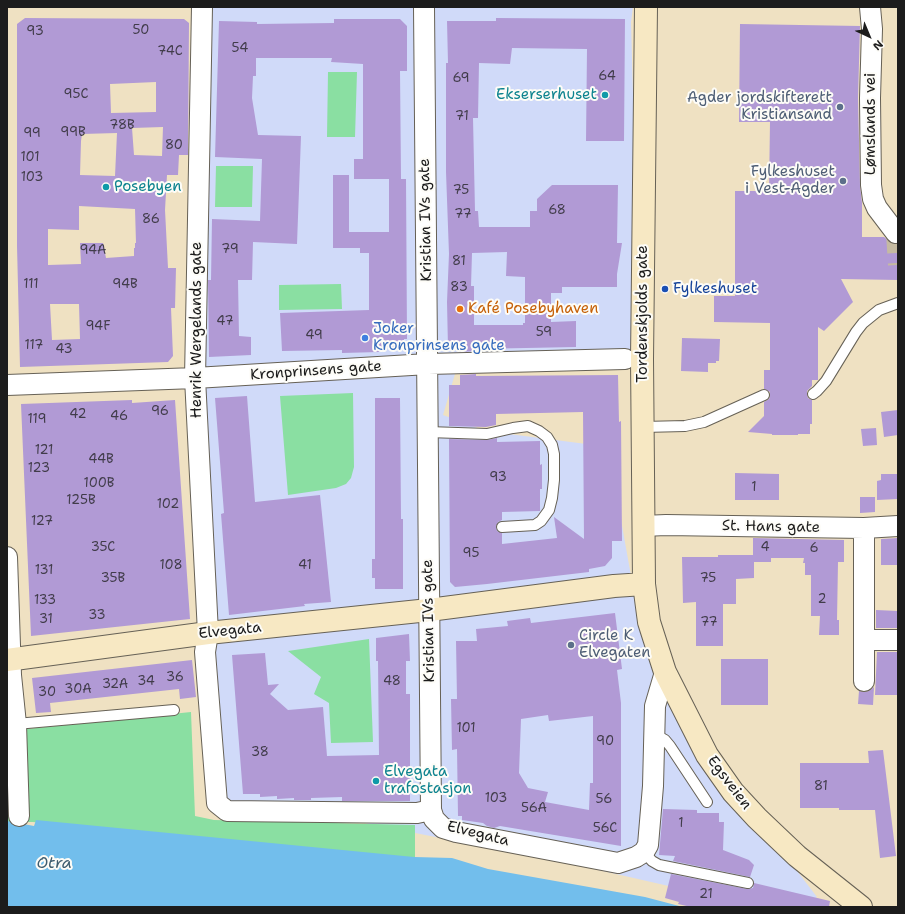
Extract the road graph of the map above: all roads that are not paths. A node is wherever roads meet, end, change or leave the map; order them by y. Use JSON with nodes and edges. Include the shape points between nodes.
{"nodes":[{"id":1,"x":202,"y":7,"type":"edge"},
{"id":2,"x":424,"y":7,"type":"edge"},
{"id":3,"x":646,"y":7,"type":"edge"},
{"id":4,"x":870,"y":7,"type":"edge"},
{"id":5,"x":896,"y":233,"type":"dead end"},
{"id":6,"x":898,"y":303,"type":"edge"},
{"id":7,"x":625,"y":359,"type":"dead end"},
{"id":8,"x":428,"y":364,"type":"junction"},
{"id":9,"x":195,"y":378,"type":"junction"},
{"id":10,"x":7,"y":385,"type":"edge"},
{"id":11,"x":813,"y":394,"type":"dead end"},
{"id":12,"x":764,"y":395,"type":"dead end"},
{"id":13,"x":643,"y":426,"type":"junction"},
{"id":14,"x":428,"y":432,"type":"junction"},
{"id":15,"x":643,"y":526,"type":"junction"},
{"id":16,"x":898,"y":526,"type":"edge"},
{"id":17,"x":502,"y":527,"type":"dead end"},
{"id":18,"x":864,"y":528,"type":"junction"},
{"id":19,"x":7,"y":557,"type":"edge"},
{"id":20,"x":644,"y":584,"type":"junction"},
{"id":21,"x":429,"y":610,"type":"junction"},
{"id":22,"x":649,"y":622,"type":"joint"},
{"id":23,"x":865,"y":640,"type":"junction"},
{"id":24,"x":898,"y":640,"type":"edge"},
{"id":25,"x":206,"y":643,"type":"junction"},
{"id":26,"x":9,"y":659,"type":"edge"},
{"id":27,"x":665,"y":672,"type":"junction"},
{"id":28,"x":864,"y":681,"type":"dead end"},
{"id":29,"x":174,"y":710,"type":"dead end"},
{"id":30,"x":16,"y":724,"type":"junction"},
{"id":31,"x":654,"y":734,"type":"junction"},
{"id":32,"x":707,"y":802,"type":"dead end"},
{"id":33,"x":431,"y":810,"type":"junction"},
{"id":34,"x":19,"y":816,"type":"dead end"},
{"id":35,"x":644,"y":852,"type":"junction"},
{"id":36,"x":748,"y":883,"type":"dead end"},
{"id":37,"x":861,"y":907,"type":"edge"}],
"edges":[{"from":1,"to":9,"type":"street","name":"Henrik Wergelands gate"},
{"from":2,"to":8,"type":"street","name":"Kristian IVs gate"},
{"from":3,"to":13,"type":"street","name":"Tordenskjolds gate"},
{"from":4,"to":5,"type":"street","name":"Lømslands vei","via":[[871,185],[877,208]]},
{"from":6,"to":11,"type":"lane","via":[[879,310],[863,322],[826,381]]},
{"from":7,"to":8,"type":"street","name":"Kronprinsens gate"},
{"from":8,"to":9,"type":"street","name":"Kronprinsens gate"},
{"from":8,"to":14,"type":"street","name":"Kristian IVs gate"},
{"from":9,"to":10,"type":"street","name":"Kronprinsens gate"},
{"from":9,"to":25,"type":"street","name":"Henrik Wergelands gate"},
{"from":12,"to":13,"type":"lane","via":[[704,422],[685,426]]},
{"from":13,"to":15,"type":"street","name":"Tordenskjolds gate"},
{"from":14,"to":17,"type":"lane","via":[[487,434],[528,426],[547,437],[554,454],[554,480],[549,510],[535,525]]},
{"from":14,"to":21,"type":"street","name":"Kristian IVs gate"},
{"from":15,"to":18,"type":"street","name":"St. Hans gate"},
{"from":15,"to":20,"type":"street","name":"Tordenskjolds gate"},
{"from":16,"to":18,"type":"street","name":"St. Hans gate"},
{"from":18,"to":23,"type":"street"},
{"from":19,"to":26,"type":"street"},
{"from":20,"to":21,"type":"street","name":"Elvegata"},
{"from":20,"to":22,"type":"street","name":"Tordenskjolds gate"},
{"from":21,"to":25,"type":"street","name":"Elvegata"},
{"from":21,"to":33,"type":"street","name":"Kristian IVs gate"},
{"from":22,"to":27,"type":"street","name":"Egsveien"},
{"from":23,"to":24,"type":"street"},
{"from":23,"to":28,"type":"street"},
{"from":25,"to":26,"type":"street","name":"Elvegata"},
{"from":25,"to":33,"type":"street","name":"Elvegata","via":[[217,803],[227,811],[417,813]]},
{"from":26,"to":30,"type":"street"},
{"from":27,"to":31,"type":"street","via":[[655,706]]},
{"from":27,"to":37,"type":"street","name":"Egsveien","via":[[707,755],[733,792],[797,856]]},
{"from":29,"to":30,"type":"lane"},
{"from":30,"to":34,"type":"street"},
{"from":31,"to":32,"type":"lane","via":[[666,740]]},
{"from":31,"to":35,"type":"street","via":[[653,786],[648,845]]},
{"from":33,"to":35,"type":"street","name":"Elvegata","via":[[434,819],[443,828],[456,832],[618,863]]},
{"from":35,"to":36,"type":"lane","via":[[659,865]]}]}
